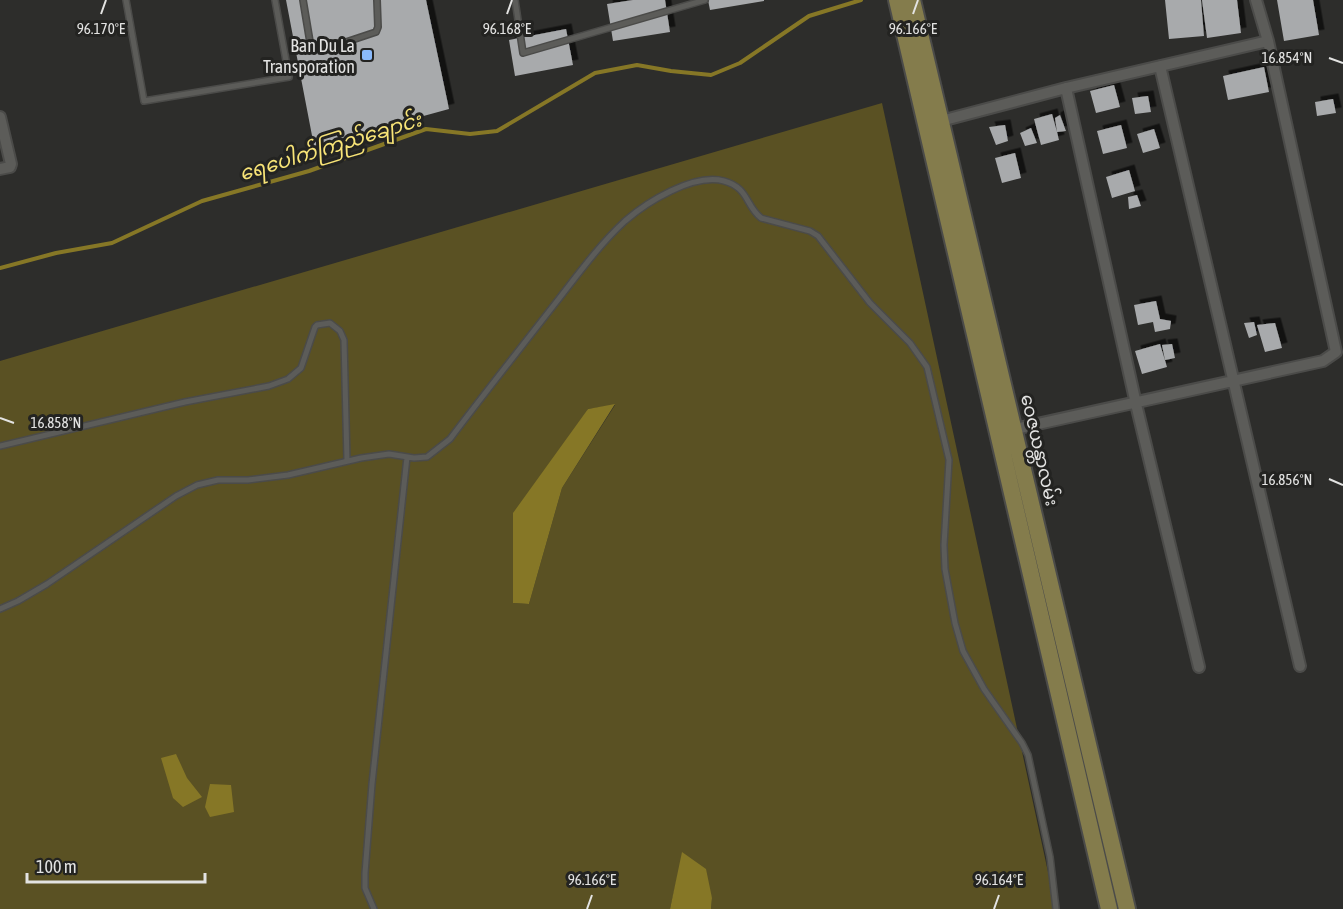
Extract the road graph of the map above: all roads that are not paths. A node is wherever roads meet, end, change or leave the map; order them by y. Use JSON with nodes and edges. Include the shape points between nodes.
{"nodes":[{"id":1,"x":126,"y":0,"type":"edge"},
{"id":2,"x":275,"y":0,"type":"edge"},
{"id":3,"x":303,"y":0,"type":"edge"},
{"id":4,"x":377,"y":0,"type":"edge"},
{"id":5,"x":515,"y":0,"type":"edge"},
{"id":6,"x":705,"y":0,"type":"edge"},
{"id":7,"x":1256,"y":0,"type":"edge"},
{"id":8,"x":906,"y":5,"type":"edge"},
{"id":9,"x":1268,"y":41,"type":"junction"},
{"id":10,"x":1160,"y":66,"type":"junction"},
{"id":11,"x":1066,"y":88,"type":"junction"},
{"id":12,"x":0,"y":117,"type":"edge"},
{"id":13,"x":940,"y":121,"type":"junction"},
{"id":14,"x":6,"y":168,"type":"edge"},
{"id":15,"x":1234,"y":382,"type":"junction"},
{"id":16,"x":1136,"y":404,"type":"junction"},
{"id":17,"x":1015,"y":429,"type":"junction"},
{"id":18,"x":0,"y":446,"type":"edge"},
{"id":19,"x":407,"y":457,"type":"junction"},
{"id":20,"x":347,"y":461,"type":"junction"},
{"id":21,"x":0,"y":609,"type":"edge"},
{"id":22,"x":1300,"y":666,"type":"dead end"},
{"id":23,"x":1199,"y":667,"type":"dead end"},
{"id":24,"x":374,"y":909,"type":"edge"},
{"id":25,"x":1056,"y":909,"type":"edge"},
{"id":26,"x":1109,"y":909,"type":"edge"},
{"id":27,"x":1128,"y":909,"type":"edge"}],
"edges":[{"from":1,"to":2,"type":"lane","via":[[144,101],[289,77]]},
{"from":3,"to":4,"type":"lane","via":[[310,42],[317,47],[376,32]]},
{"from":5,"to":6,"type":"lane","via":[[524,53]]},
{"from":7,"to":9,"type":"street"},
{"from":8,"to":13,"type":"main road","name":"ဝေဇယန္တာလမ်း"},
{"from":8,"to":26,"type":"main road","name":"ဝေဇယန္တာလမ်း"},
{"from":9,"to":10,"type":"street"},
{"from":9,"to":15,"type":"street","via":[[1336,352],[1323,361]]},
{"from":10,"to":11,"type":"street"},
{"from":10,"to":15,"type":"street"},
{"from":11,"to":13,"type":"street"},
{"from":11,"to":16,"type":"street"},
{"from":12,"to":14,"type":"street"},
{"from":13,"to":17,"type":"main road","name":"ဝေဇယန္တာလမ်း"},
{"from":15,"to":16,"type":"street"},
{"from":15,"to":22,"type":"street"},
{"from":16,"to":17,"type":"street"},
{"from":16,"to":23,"type":"street"},
{"from":17,"to":27,"type":"main road","name":"ဝေဇယန္တာလမ်း"},
{"from":18,"to":20,"type":"lane","via":[[288,379],[302,368],[315,327],[330,323],[344,340]]},
{"from":19,"to":20,"type":"lane","via":[[389,454]]},
{"from":19,"to":24,"type":"lane","via":[[365,873],[365,888]]},
{"from":19,"to":25,"type":"lane","via":[[427,457],[450,439],[604,243],[626,220],[654,200],[687,184],[724,181],[743,190],[761,218],[818,236],[927,367],[949,460],[944,545],[955,623],[973,670],[1028,755],[1050,857]]},
{"from":20,"to":21,"type":"lane","via":[[288,476],[197,485],[47,584]]}]}
